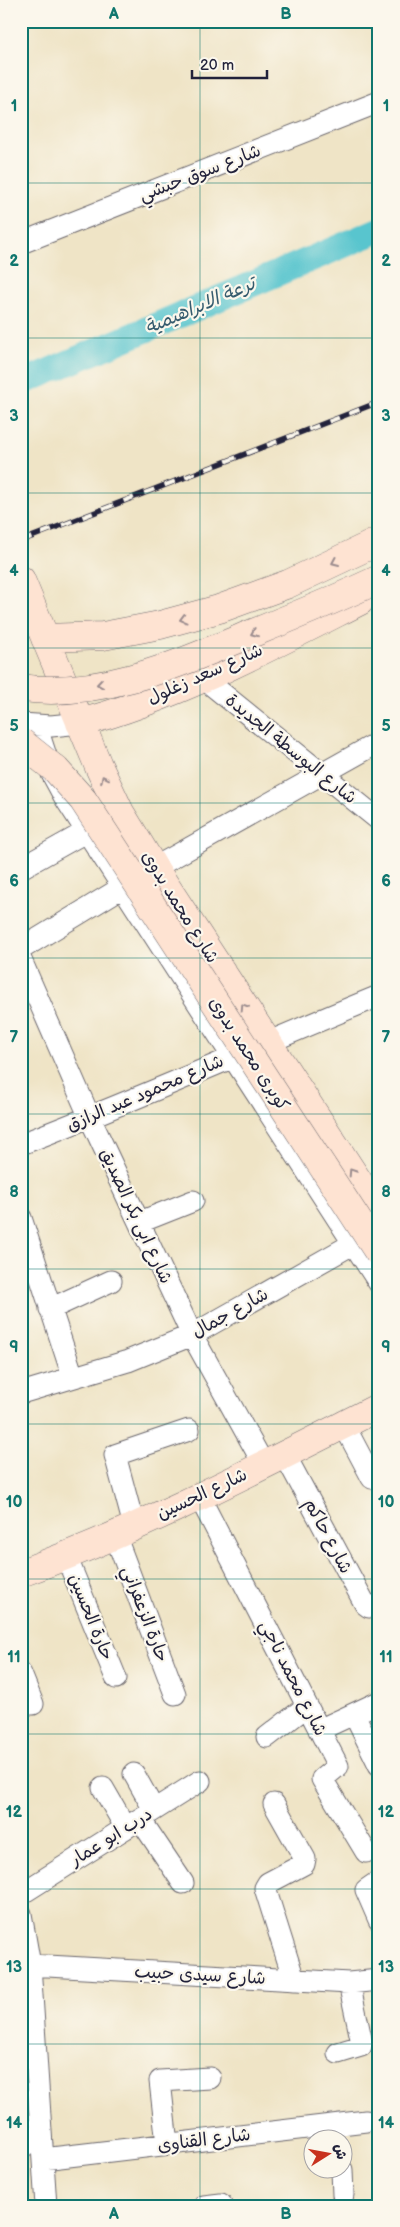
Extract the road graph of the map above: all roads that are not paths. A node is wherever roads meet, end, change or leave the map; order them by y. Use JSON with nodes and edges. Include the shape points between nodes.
{"nodes":[{"id":1,"x":379,"y":102,"type":"edge"},
{"id":2,"x":21,"y":243,"type":"edge"},
{"id":3,"x":379,"y":541,"type":"edge"},
{"id":4,"x":379,"y":579,"type":"edge"},
{"id":5,"x":21,"y":580,"type":"edge"},
{"id":6,"x":379,"y":591,"type":"edge"},
{"id":7,"x":45,"y":638,"type":"junction"},
{"id":8,"x":203,"y":678,"type":"junction"},
{"id":9,"x":21,"y":688,"type":"edge"},
{"id":10,"x":80,"y":723,"type":"junction"},
{"id":11,"x":26,"y":730,"type":"edge"},
{"id":12,"x":379,"y":742,"type":"edge"},
{"id":13,"x":322,"y":774,"type":"junction"},
{"id":14,"x":120,"y":812,"type":"junction"},
{"id":15,"x":379,"y":820,"type":"edge"},
{"id":16,"x":88,"y":831,"type":"junction"},
{"id":17,"x":21,"y":868,"type":"edge"},
{"id":18,"x":154,"y":868,"type":"junction"},
{"id":19,"x":123,"y":886,"type":"junction"},
{"id":20,"x":21,"y":949,"type":"edge"},
{"id":21,"x":21,"y":960,"type":"edge"},
{"id":22,"x":377,"y":1001,"type":"edge"},
{"id":23,"x":266,"y":1042,"type":"junction"},
{"id":24,"x":233,"y":1056,"type":"junction"},
{"id":25,"x":90,"y":1118,"type":"junction"},
{"id":26,"x":21,"y":1144,"type":"edge"},
{"id":27,"x":192,"y":1201,"type":"dead end"},
{"id":28,"x":379,"y":1213,"type":"edge"},
{"id":29,"x":21,"y":1218,"type":"edge"},
{"id":30,"x":140,"y":1222,"type":"junction"},
{"id":31,"x":379,"y":1230,"type":"edge"},
{"id":32,"x":353,"y":1244,"type":"junction"},
{"id":33,"x":379,"y":1253,"type":"edge"},
{"id":34,"x":111,"y":1281,"type":"dead end"},
{"id":35,"x":379,"y":1283,"type":"edge"},
{"id":36,"x":50,"y":1309,"type":"junction"},
{"id":37,"x":192,"y":1335,"type":"junction"},
{"id":38,"x":73,"y":1376,"type":"junction"},
{"id":39,"x":21,"y":1393,"type":"edge"},
{"id":40,"x":379,"y":1407,"type":"edge"},
{"id":41,"x":344,"y":1425,"type":"junction"},
{"id":42,"x":189,"y":1430,"type":"dead end"},
{"id":43,"x":274,"y":1460,"type":"junction"},
{"id":44,"x":379,"y":1476,"type":"edge"},
{"id":45,"x":199,"y":1496,"type":"junction"},
{"id":46,"x":124,"y":1530,"type":"junction"},
{"id":47,"x":66,"y":1556,"type":"junction"},
{"id":48,"x":21,"y":1573,"type":"edge"},
{"id":49,"x":379,"y":1605,"type":"edge"},
{"id":50,"x":21,"y":1674,"type":"edge"},
{"id":51,"x":116,"y":1678,"type":"dead end"},
{"id":52,"x":175,"y":1694,"type":"dead end"},
{"id":53,"x":379,"y":1702,"type":"edge"},
{"id":54,"x":33,"y":1704,"type":"dead end"},
{"id":55,"x":307,"y":1706,"type":"junction"},
{"id":56,"x":354,"y":1714,"type":"junction"},
{"id":57,"x":319,"y":1730,"type":"junction"},
{"id":58,"x":266,"y":1736,"type":"dead end"},
{"id":59,"x":379,"y":1765,"type":"edge"},
{"id":60,"x":134,"y":1774,"type":"dead end"},
{"id":61,"x":200,"y":1781,"type":"dead end"},
{"id":62,"x":103,"y":1788,"type":"dead end"},
{"id":63,"x":274,"y":1804,"type":"dead end"},
{"id":64,"x":140,"y":1819,"type":"junction"},
{"id":65,"x":366,"y":1852,"type":"dead end"},
{"id":66,"x":379,"y":1881,"type":"edge"},
{"id":67,"x":184,"y":1883,"type":"dead end"},
{"id":68,"x":21,"y":1894,"type":"edge"},
{"id":69,"x":21,"y":1914,"type":"edge"},
{"id":70,"x":379,"y":1920,"type":"edge"},
{"id":71,"x":26,"y":1966,"type":"edge"},
{"id":72,"x":294,"y":1980,"type":"junction"},
{"id":73,"x":379,"y":1980,"type":"edge"},
{"id":74,"x":349,"y":1983,"type":"junction"},
{"id":75,"x":338,"y":2053,"type":"dead end"},
{"id":76,"x":210,"y":2078,"type":"dead end"},
{"id":77,"x":366,"y":2121,"type":"dead end"},
{"id":78,"x":344,"y":2130,"type":"edge"},
{"id":79,"x":302,"y":2135,"type":"edge"},
{"id":80,"x":167,"y":2144,"type":"junction"},
{"id":81,"x":35,"y":2149,"type":"edge"},
{"id":82,"x":343,"y":2180,"type":"edge"},
{"id":83,"x":344,"y":2196,"type":"dead end"},
{"id":84,"x":46,"y":2206,"type":"edge"}],
"edges":[{"from":1,"to":2,"type":"street","name":"شارع سوق حبشي"},
{"from":3,"to":7,"type":"main road","one_way":true,"via":[[288,584],[219,609],[104,636]]},
{"from":4,"to":9,"type":"main road","one_way":true,"bridge":true,"via":[[147,675],[60,690]]},
{"from":5,"to":7,"type":"main road","name":"شارع محمد بدوى"},
{"from":6,"to":8,"type":"main road","name":"شارع سعد زغلول"},
{"from":7,"to":10,"type":"main road","name":"شارع محمد بدوى"},
{"from":8,"to":10,"type":"main road","name":"شارع سعد زغلول"},
{"from":8,"to":13,"type":"street","name":"شارع البوسطة الجديدة"},
{"from":10,"to":11,"type":"street","name":"شارع سعد زغلول"},
{"from":14,"to":10,"type":"main road","name":"شارع محمد بدوى","one_way":true},
{"from":11,"to":16,"type":"street","name":"شارع محمد بدوى"},
{"from":11,"to":33,"type":"main road","name":"كوبرى محمد بدوى","bridge":true,"via":[[83,800]]},
{"from":12,"to":13,"type":"street"},
{"from":13,"to":15,"type":"street","name":"شارع البوسطة الجديدة"},
{"from":13,"to":18,"type":"street"},
{"from":14,"to":16,"type":"street"},
{"from":14,"to":18,"type":"main road","name":"شارع محمد بدوى"},
{"from":16,"to":17,"type":"street"},
{"from":16,"to":19,"type":"street","name":"شارع محمد بدوى"},
{"from":18,"to":19,"type":"street"},
{"from":23,"to":18,"type":"main road","name":"شارع محمد بدوى","one_way":true},
{"from":19,"to":20,"type":"street"},
{"from":19,"to":24,"type":"street","name":"شارع محمد بدوى"},
{"from":21,"to":25,"type":"street","name":"شارع ابى بكر الصديق"},
{"from":22,"to":23,"type":"street","name":"شارع محمود عبد الرازق"},
{"from":23,"to":24,"type":"street","name":"شارع محمود عبد الرازق"},
{"from":28,"to":23,"type":"main road","name":"شارع محمد بدوى","one_way":true},
{"from":24,"to":25,"type":"street","name":"شارع محمود عبد الرازق"},
{"from":24,"to":32,"type":"street","name":"شارع محمد بدوى"},
{"from":25,"to":26,"type":"street","name":"شارع محمود عبد الرازق"},
{"from":25,"to":30,"type":"street","name":"شارع ابى بكر الصديق"},
{"from":27,"to":30,"type":"street"},
{"from":29,"to":36,"type":"street"},
{"from":30,"to":37,"type":"street","name":"شارع ابى بكر الصديق"},
{"from":31,"to":32,"type":"street","name":"شارع جمال"},
{"from":32,"to":35,"type":"street","name":"شارع محمد بدوى"},
{"from":32,"to":37,"type":"street","name":"شارع جمال"},
{"from":34,"to":36,"type":"street"},
{"from":36,"to":38,"type":"street"},
{"from":37,"to":38,"type":"street","name":"شارع جمال","via":[[128,1361]]},
{"from":37,"to":43,"type":"street","name":"شارع ابى بكر الصديق"},
{"from":38,"to":39,"type":"street","name":"شارع جمال"},
{"from":40,"to":41,"type":"main road","name":"شارع الحسين"},
{"from":41,"to":43,"type":"main road","name":"شارع الحسين"},
{"from":41,"to":44,"type":"street","via":[[372,1478]]},
{"from":42,"to":46,"type":"street","name":"حارة الزعفراني","via":[[115,1455]]},
{"from":43,"to":45,"type":"main road","name":"شارع الحسين"},
{"from":43,"to":49,"type":"street","name":"شارع حاكم","via":[[365,1604],[369,1607]]},
{"from":45,"to":46,"type":"main road","name":"شارع الحسين"},
{"from":45,"to":55,"type":"street","name":"شارع محمد ناجي"},
{"from":46,"to":47,"type":"main road","name":"شارع الحسين"},
{"from":46,"to":52,"type":"street","name":"حارة الزعفراني"},
{"from":47,"to":48,"type":"main road","name":"شارع الحسين"},
{"from":47,"to":51,"type":"street","name":"حارة الحسين"},
{"from":50,"to":54,"type":"street"},
{"from":53,"to":56,"type":"street"},
{"from":55,"to":57,"type":"street","name":"شارع محمد ناجي"},
{"from":55,"to":58,"type":"street"},
{"from":56,"to":57,"type":"street"},
{"from":56,"to":59,"type":"street"},
{"from":57,"to":65,"type":"street","name":"شارع محمد ناجي","via":[[338,1766],[322,1779]]},
{"from":60,"to":64,"type":"street"},
{"from":61,"to":64,"type":"street","name":"درب ابو عمار"},
{"from":62,"to":64,"type":"street"},
{"from":63,"to":72,"type":"street","via":[[305,1859],[304,1864],[268,1883],[265,1888]]},
{"from":64,"to":67,"type":"street"},
{"from":64,"to":68,"type":"street","name":"درب ابو عمار"},
{"from":66,"to":70,"type":"street","via":[[366,1890]]},
{"from":69,"to":71,"type":"street"},
{"from":71,"to":72,"type":"street","name":"شارع سيدى حبيب"},
{"from":71,"to":81,"type":"street"},
{"from":72,"to":74,"type":"street","name":"شارع سيدى حبيب"},
{"from":73,"to":74,"type":"street","name":"شارع سيدى حبيب"},
{"from":74,"to":75,"type":"street","via":[[362,2043]]},
{"from":76,"to":80,"type":"street","via":[[160,2081]]},
{"from":77,"to":78,"type":"street","name":"شارع القناوى"},
{"from":79,"to":80,"type":"street","name":"شارع القناوى"},
{"from":80,"to":81,"type":"street","name":"شارع القناوى"},
{"from":81,"to":84,"type":"street"},
{"from":82,"to":83,"type":"street"}]}
